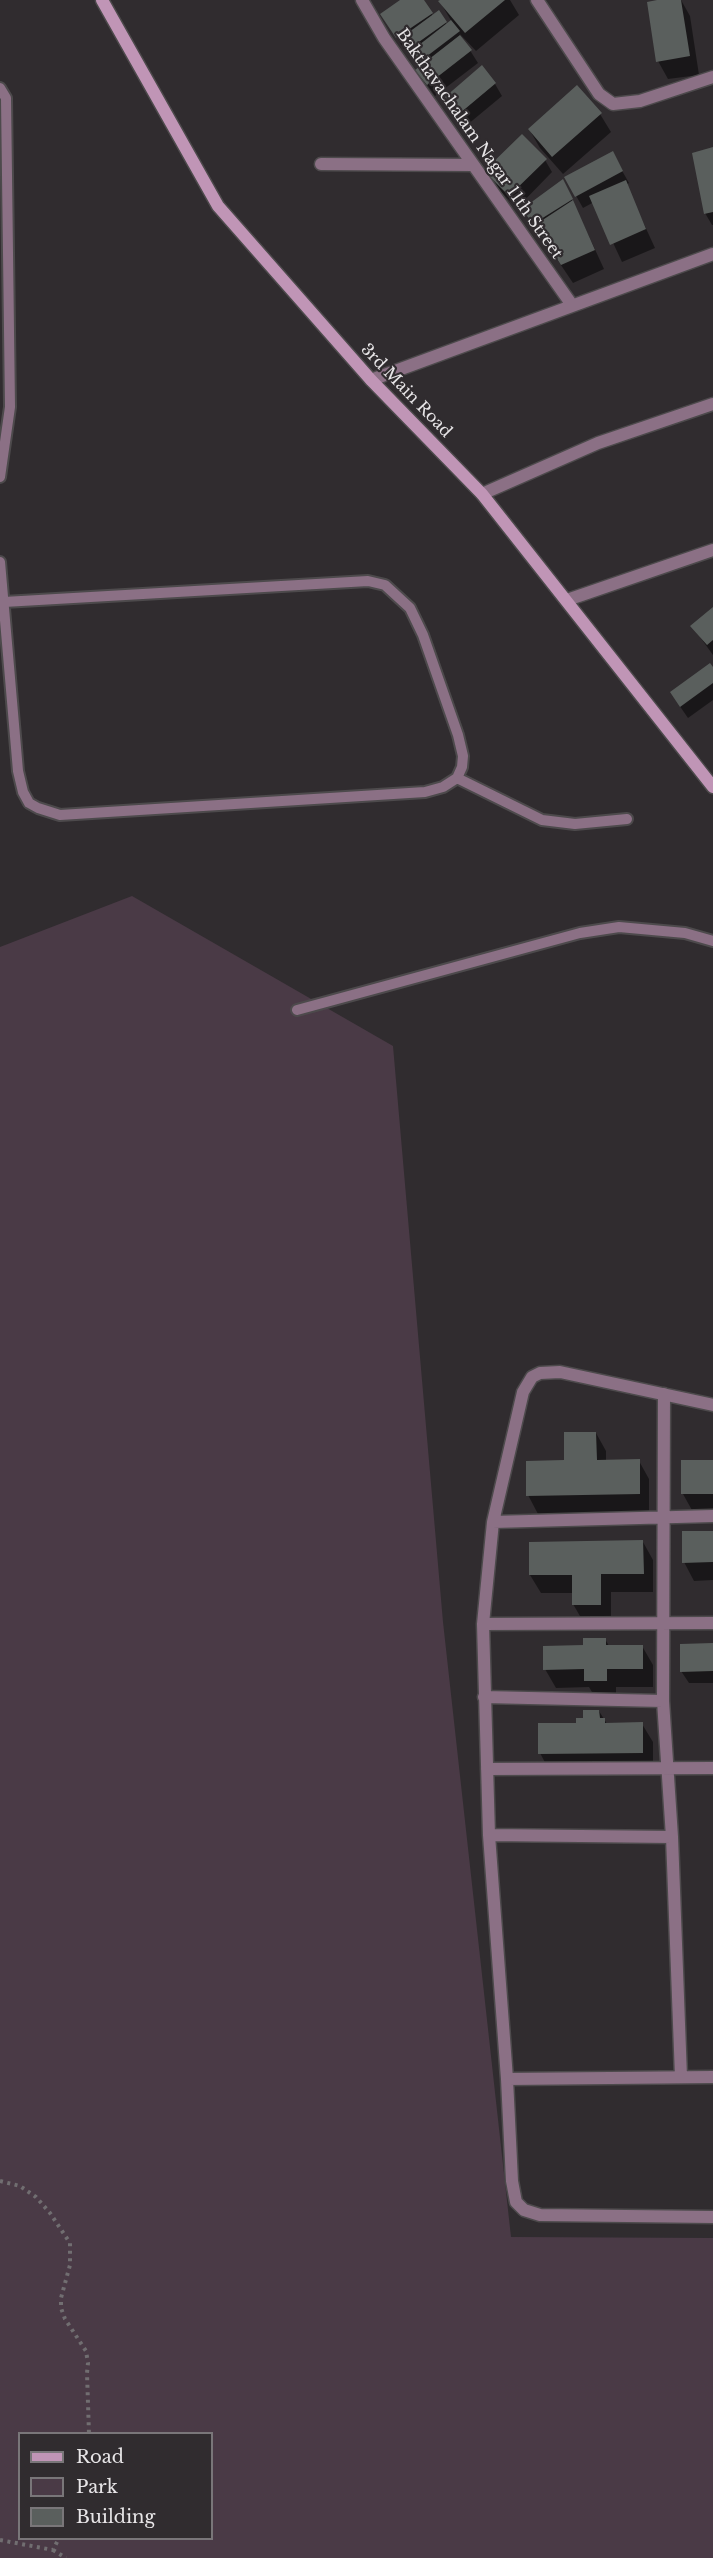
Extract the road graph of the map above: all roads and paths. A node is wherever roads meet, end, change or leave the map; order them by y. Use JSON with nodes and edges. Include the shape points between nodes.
{"nodes":[{"id":1,"x":102,"y":0,"type":"edge"},
{"id":2,"x":362,"y":0,"type":"edge"},
{"id":3,"x":537,"y":0,"type":"edge"},
{"id":4,"x":713,"y":77,"type":"edge"},
{"id":5,"x":0,"y":88,"type":"edge"},
{"id":6,"x":321,"y":164,"type":"dead end"},
{"id":7,"x":473,"y":165,"type":"junction"},
{"id":8,"x":713,"y":254,"type":"edge"},
{"id":9,"x":572,"y":305,"type":"junction"},
{"id":10,"x":371,"y":380,"type":"junction"},
{"id":11,"x":713,"y":404,"type":"edge"},
{"id":12,"x":0,"y":477,"type":"edge"},
{"id":13,"x":482,"y":494,"type":"junction"},
{"id":14,"x":713,"y":550,"type":"edge"},
{"id":15,"x":0,"y":562,"type":"edge"},
{"id":16,"x":567,"y":600,"type":"junction"},
{"id":17,"x":4,"y":602,"type":"junction"},
{"id":18,"x":457,"y":778,"type":"junction"},
{"id":19,"x":713,"y":788,"type":"edge"},
{"id":20,"x":627,"y":819,"type":"dead end"},
{"id":21,"x":713,"y":940,"type":"edge"},
{"id":22,"x":297,"y":1010,"type":"dead end"},
{"id":23,"x":664,"y":1394,"type":"junction"},
{"id":24,"x":713,"y":1405,"type":"edge"},
{"id":25,"x":713,"y":1516,"type":"edge"},
{"id":26,"x":664,"y":1517,"type":"junction"},
{"id":27,"x":494,"y":1522,"type":"junction"},
{"id":28,"x":662,"y":1623,"type":"junction"},
{"id":29,"x":713,"y":1623,"type":"edge"},
{"id":30,"x":483,"y":1624,"type":"junction"},
{"id":31,"x":484,"y":1697,"type":"junction"},
{"id":32,"x":663,"y":1701,"type":"junction"},
{"id":33,"x":668,"y":1768,"type":"junction"},
{"id":34,"x":713,"y":1768,"type":"edge"},
{"id":35,"x":487,"y":1769,"type":"junction"},
{"id":36,"x":489,"y":1835,"type":"junction"},
{"id":37,"x":672,"y":1837,"type":"junction"},
{"id":38,"x":681,"y":2077,"type":"junction"},
{"id":39,"x":713,"y":2077,"type":"edge"},
{"id":40,"x":507,"y":2079,"type":"junction"},
{"id":41,"x":0,"y":2181,"type":"edge"},
{"id":42,"x":713,"y":2217,"type":"edge"},
{"id":43,"x":89,"y":2432,"type":"edge"},
{"id":44,"x":0,"y":2540,"type":"edge"},
{"id":45,"x":58,"y":2540,"type":"edge"},
{"id":46,"x":53,"y":2550,"type":"junction"},
{"id":47,"x":66,"y":2558,"type":"edge"}],
"edges":[{"from":1,"to":10,"type":"street","name":"3rd Main Road","via":[[218,206]]},
{"from":2,"to":7,"type":"street","name":"Bakthavachalam Nagar 11th Street"},
{"from":3,"to":4,"type":"street","via":[[599,94],[613,104],[640,101]]},
{"from":5,"to":12,"type":"lane","via":[[6,98],[10,406]]},
{"from":6,"to":7,"type":"street"},
{"from":7,"to":9,"type":"street","name":"Bakthavachalam Nagar 11th Street"},
{"from":8,"to":9,"type":"street"},
{"from":9,"to":10,"type":"street"},
{"from":10,"to":13,"type":"street","name":"3rd Main Road"},
{"from":11,"to":13,"type":"street","via":[[598,443]]},
{"from":13,"to":16,"type":"street","name":"3rd Main Road"},
{"from":14,"to":16,"type":"street"},
{"from":15,"to":17,"type":"lane"},
{"from":16,"to":19,"type":"street","name":"3rd Main Road"},
{"from":17,"to":18,"type":"lane","via":[[368,581],[385,585],[410,608],[423,635],[463,756]]},
{"from":17,"to":18,"type":"lane","via":[[18,771],[22,792],[38,808],[60,815],[424,792]]},
{"from":18,"to":20,"type":"lane","via":[[542,820],[575,824]]},
{"from":21,"to":22,"type":"lane","via":[[685,933],[619,927],[580,933]]},
{"from":23,"to":24,"type":"street"},
{"from":23,"to":26,"type":"street"},
{"from":23,"to":27,"type":"street","via":[[560,1372],[532,1377],[523,1392]]},
{"from":25,"to":26,"type":"street"},
{"from":26,"to":27,"type":"street"},
{"from":26,"to":28,"type":"street"},
{"from":27,"to":30,"type":"street"},
{"from":28,"to":29,"type":"street"},
{"from":28,"to":30,"type":"street"},
{"from":28,"to":32,"type":"street"},
{"from":30,"to":31,"type":"street"},
{"from":31,"to":32,"type":"street"},
{"from":31,"to":35,"type":"street"},
{"from":32,"to":33,"type":"street"},
{"from":33,"to":34,"type":"street"},
{"from":33,"to":35,"type":"street"},
{"from":33,"to":37,"type":"street"},
{"from":35,"to":36,"type":"street"},
{"from":36,"to":37,"type":"street"},
{"from":36,"to":40,"type":"street"},
{"from":37,"to":38,"type":"street"},
{"from":38,"to":39,"type":"street"},
{"from":38,"to":40,"type":"street"},
{"from":40,"to":42,"type":"street","via":[[512,2181],[516,2202],[524,2210],[540,2215]]},
{"from":41,"to":43,"type":"path","via":[[20,2186],[36,2198],[70,2242],[70,2265],[61,2308],[86,2351]]},
{"from":44,"to":46,"type":"path"},
{"from":45,"to":46,"type":"path"},
{"from":46,"to":47,"type":"path"}]}
